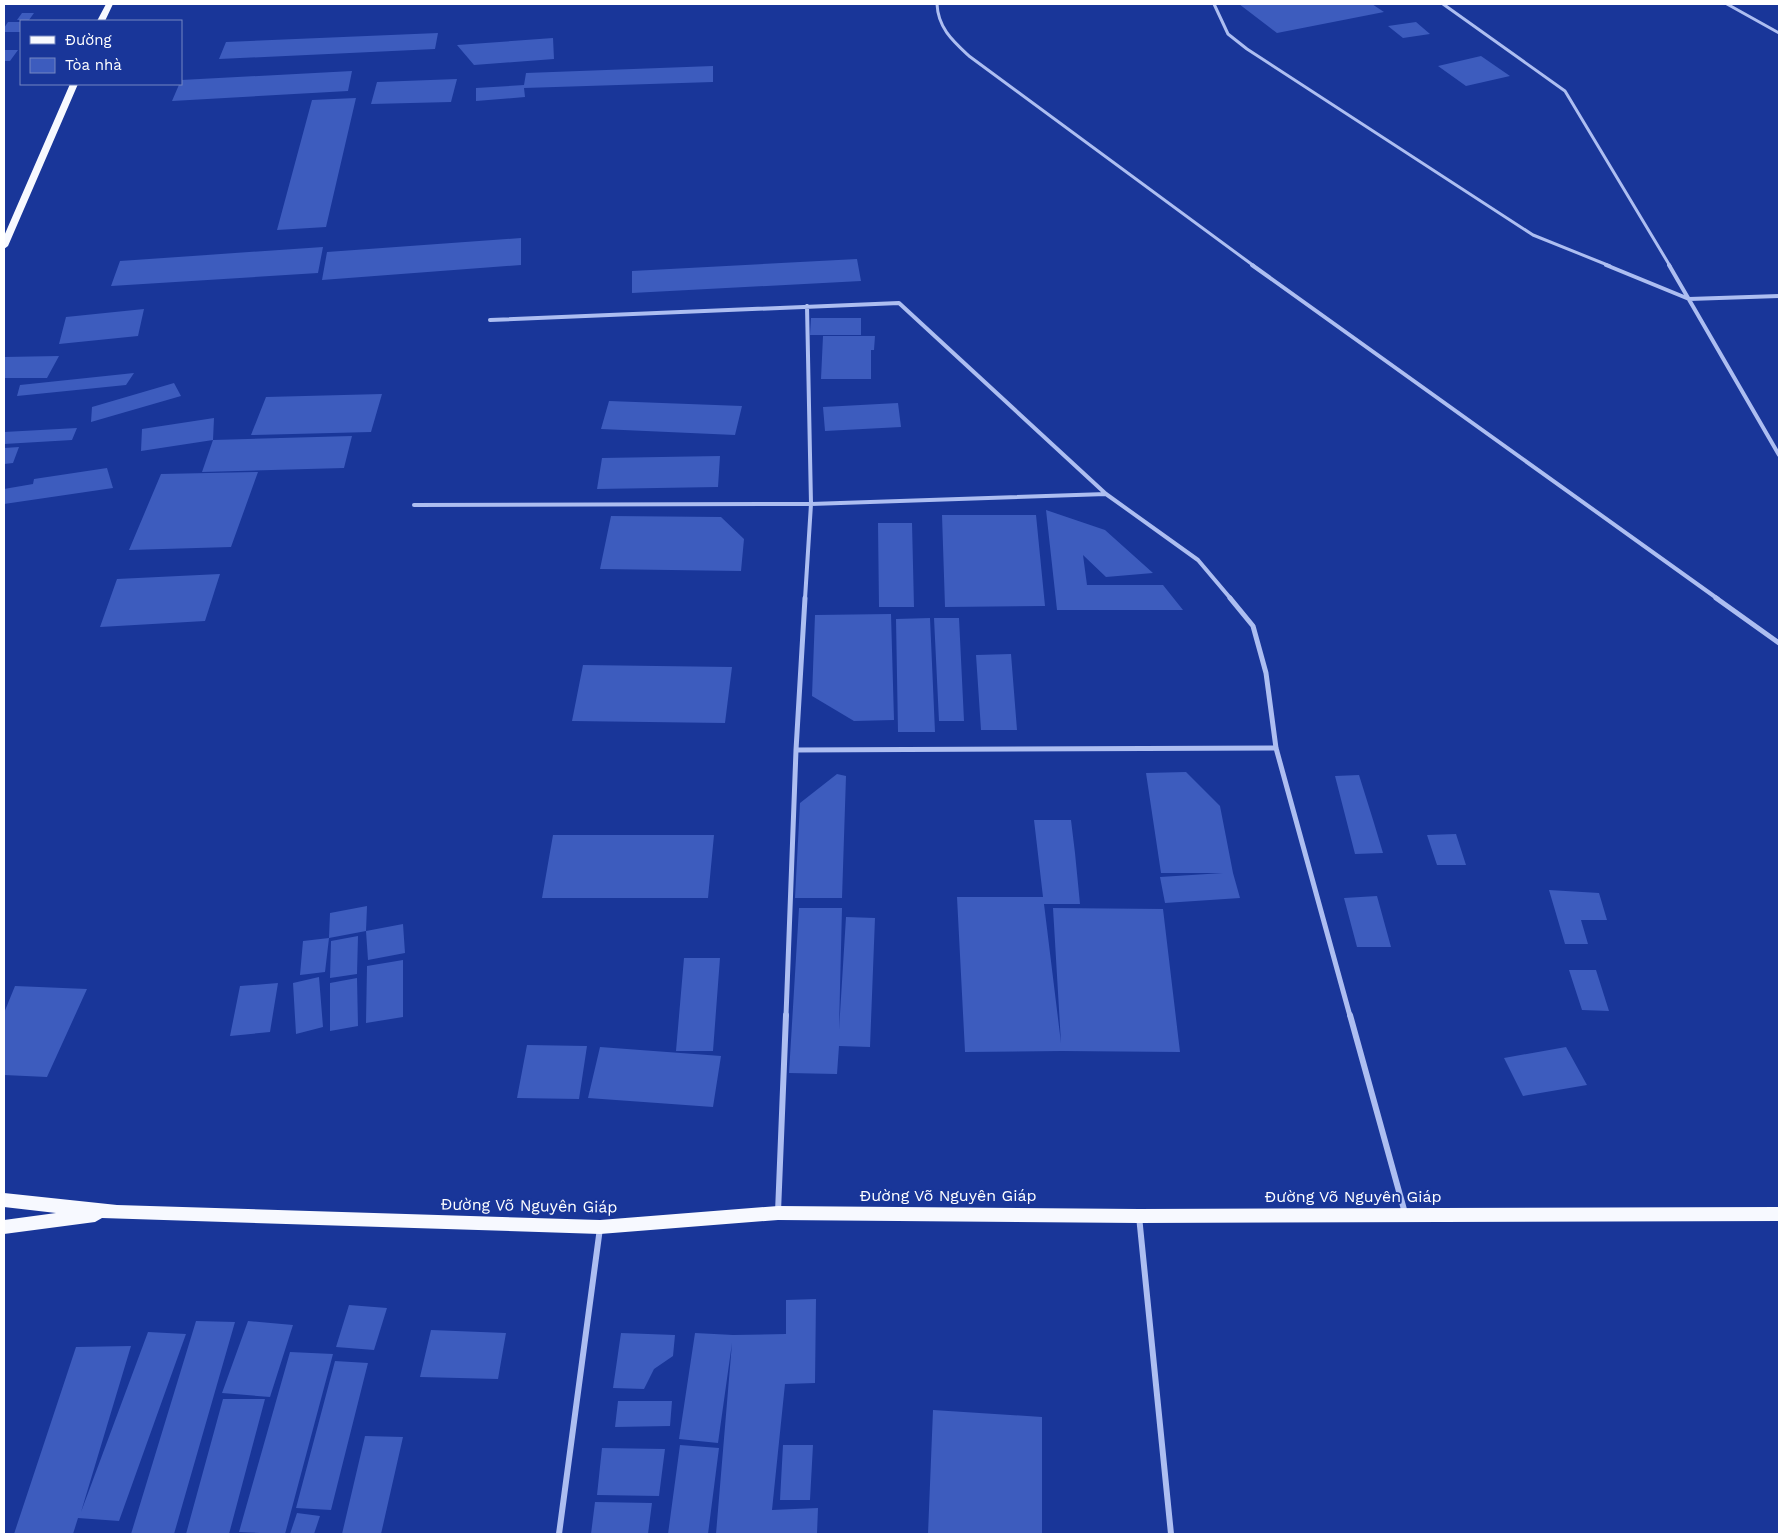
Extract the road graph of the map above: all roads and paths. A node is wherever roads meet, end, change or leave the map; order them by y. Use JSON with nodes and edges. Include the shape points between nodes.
{"nodes":[{"id":1,"x":109,"y":4,"type":"edge"},
{"id":2,"x":938,"y":4,"type":"edge"},
{"id":3,"x":1214,"y":4,"type":"edge"},
{"id":4,"x":1443,"y":4,"type":"edge"},
{"id":5,"x":1728,"y":4,"type":"edge"},
{"id":6,"x":101,"y":20,"type":"edge"},
{"id":7,"x":1779,"y":33,"type":"edge"},
{"id":8,"x":74,"y":85,"type":"edge"},
{"id":9,"x":4,"y":246,"type":"edge"},
{"id":10,"x":1779,"y":296,"type":"edge"},
{"id":11,"x":1689,"y":299,"type":"junction"},
{"id":12,"x":807,"y":306,"type":"junction"},
{"id":13,"x":490,"y":320,"type":"dead end"},
{"id":14,"x":1779,"y":455,"type":"edge"},
{"id":15,"x":1106,"y":494,"type":"junction"},
{"id":16,"x":414,"y":504,"type":"dead end"},
{"id":17,"x":811,"y":504,"type":"junction"},
{"id":18,"x":1779,"y":643,"type":"edge"},
{"id":19,"x":1276,"y":748,"type":"junction"},
{"id":20,"x":796,"y":750,"type":"junction"},
{"id":21,"x":4,"y":1200,"type":"edge"},
{"id":22,"x":117,"y":1212,"type":"junction"},
{"id":23,"x":778,"y":1213,"type":"junction"},
{"id":24,"x":1405,"y":1214,"type":"junction"},
{"id":25,"x":1779,"y":1214,"type":"edge"},
{"id":26,"x":1139,"y":1216,"type":"junction"},
{"id":27,"x":4,"y":1226,"type":"edge"},
{"id":28,"x":600,"y":1228,"type":"junction"},
{"id":29,"x":559,"y":1534,"type":"edge"},
{"id":30,"x":1171,"y":1534,"type":"edge"}],
"edges":[{"from":1,"to":6,"type":"main road"},
{"from":2,"to":18,"type":"street","via":[[941,27],[969,56],[1275,282]]},
{"from":3,"to":11,"type":"street","via":[[1228,34],[1247,50],[1534,235]]},
{"from":4,"to":11,"type":"street","via":[[1565,91]]},
{"from":5,"to":7,"type":"street"},
{"from":8,"to":9,"type":"main road"},
{"from":10,"to":11,"type":"street"},
{"from":11,"to":14,"type":"street"},
{"from":12,"to":13,"type":"street"},
{"from":12,"to":15,"type":"street","via":[[899,303]]},
{"from":12,"to":17,"type":"street"},
{"from":15,"to":17,"type":"street"},
{"from":15,"to":19,"type":"street","via":[[1198,560],[1253,626],[1266,673]]},
{"from":16,"to":17,"type":"street"},
{"from":17,"to":20,"type":"street"},
{"from":19,"to":20,"type":"street"},
{"from":19,"to":24,"type":"street"},
{"from":20,"to":23,"type":"street"},
{"from":21,"to":22,"type":"main road","name":"Đường Võ Nguyên Giáp"},
{"from":22,"to":27,"type":"main road","name":"Đường Võ Nguyên Giáp"},
{"from":22,"to":28,"type":"main road","name":"Đường Võ Nguyên Giáp"},
{"from":23,"to":26,"type":"main road","name":"Đường Võ Nguyên Giáp"},
{"from":23,"to":28,"type":"main road","name":"Đường Võ Nguyên Giáp"},
{"from":24,"to":25,"type":"main road","name":"Đường Võ Nguyên Giáp"},
{"from":24,"to":26,"type":"main road","name":"Đường Võ Nguyên Giáp"},
{"from":26,"to":30,"type":"street"},
{"from":28,"to":29,"type":"street"}]}
